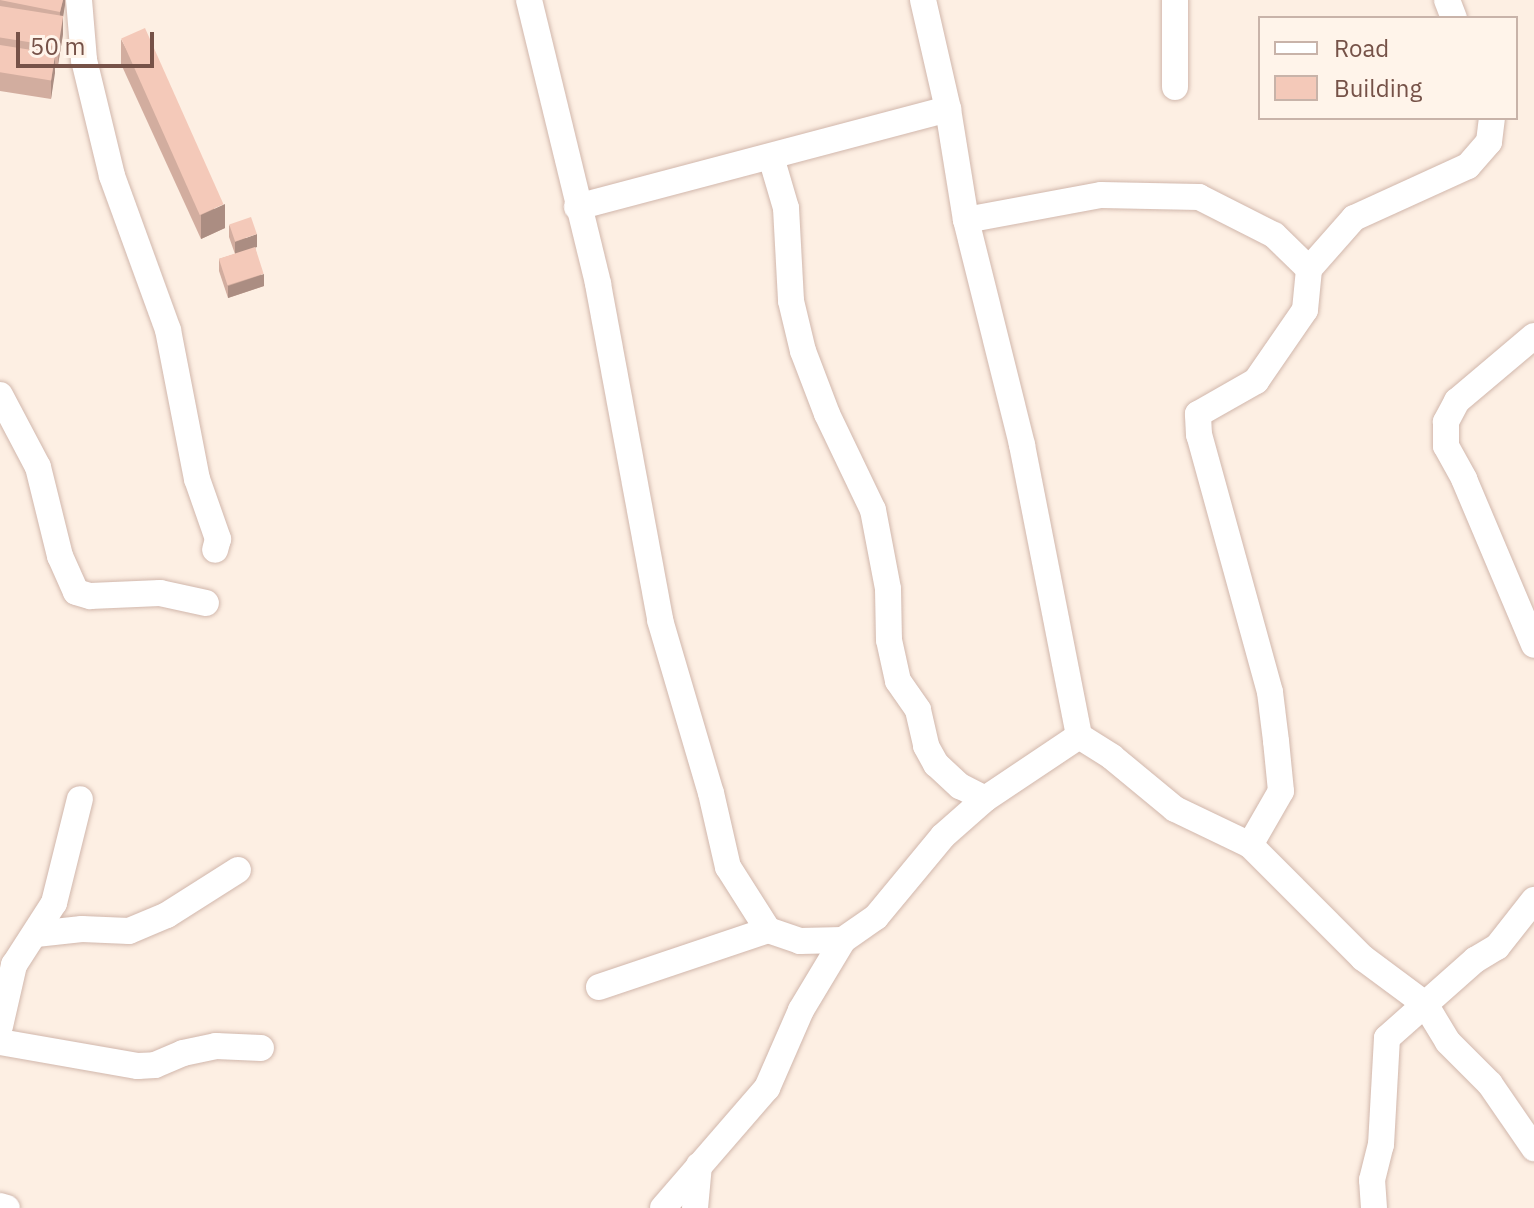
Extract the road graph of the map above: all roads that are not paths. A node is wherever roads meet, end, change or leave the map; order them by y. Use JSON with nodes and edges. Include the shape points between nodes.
{"nodes":[{"id":1,"x":79,"y":0,"type":"edge"},
{"id":2,"x":529,"y":0,"type":"edge"},
{"id":3,"x":923,"y":0,"type":"edge"},
{"id":4,"x":1175,"y":0,"type":"edge"},
{"id":5,"x":1175,"y":87,"type":"dead end"},
{"id":6,"x":948,"y":109,"type":"junction"},
{"id":7,"x":1492,"y":120,"type":"edge"},
{"id":8,"x":771,"y":157,"type":"junction"},
{"id":9,"x":577,"y":207,"type":"junction"},
{"id":10,"x":966,"y":220,"type":"junction"},
{"id":11,"x":1309,"y":269,"type":"junction"},
{"id":12,"x":1534,"y":336,"type":"edge"},
{"id":13,"x":0,"y":397,"type":"edge"},
{"id":14,"x":215,"y":550,"type":"dead end"},
{"id":15,"x":206,"y":603,"type":"dead end"},
{"id":16,"x":1534,"y":645,"type":"edge"},
{"id":17,"x":1079,"y":736,"type":"junction"},
{"id":18,"x":80,"y":799,"type":"dead end"},
{"id":19,"x":985,"y":799,"type":"junction"},
{"id":20,"x":1250,"y":845,"type":"junction"},
{"id":21,"x":238,"y":870,"type":"dead end"},
{"id":22,"x":1534,"y":900,"type":"edge"},
{"id":23,"x":768,"y":930,"type":"junction"},
{"id":24,"x":36,"y":934,"type":"junction"},
{"id":25,"x":843,"y":940,"type":"junction"},
{"id":26,"x":599,"y":987,"type":"dead end"},
{"id":27,"x":1425,"y":1004,"type":"junction"},
{"id":28,"x":0,"y":1026,"type":"edge"},
{"id":29,"x":0,"y":1042,"type":"edge"},
{"id":30,"x":261,"y":1048,"type":"dead end"},
{"id":31,"x":1534,"y":1148,"type":"edge"},
{"id":32,"x":699,"y":1165,"type":"junction"},
{"id":33,"x":0,"y":1206,"type":"edge"},
{"id":34,"x":7,"y":1208,"type":"edge"},
{"id":35,"x":663,"y":1208,"type":"edge"},
{"id":36,"x":695,"y":1208,"type":"edge"},
{"id":37,"x":1374,"y":1208,"type":"edge"}],
"edges":[{"from":1,"to":14,"type":"street","via":[[84,60],[112,176],[168,330],[197,479],[218,539]]},
{"from":2,"to":9,"type":"street"},
{"from":3,"to":6,"type":"street"},
{"from":4,"to":5,"type":"street"},
{"from":6,"to":8,"type":"street"},
{"from":6,"to":10,"type":"street"},
{"from":7,"to":11,"type":"street","via":[[1489,142],[1468,166],[1354,218]]},
{"from":8,"to":9,"type":"street"},
{"from":8,"to":19,"type":"street","via":[[786,208],[791,301],[803,351],[873,510],[898,681],[918,710],[936,764]]},
{"from":9,"to":23,"type":"street","via":[[598,284],[660,620],[728,867]]},
{"from":10,"to":11,"type":"street","via":[[1101,195],[1199,197],[1274,235]]},
{"from":10,"to":17,"type":"street","via":[[1022,445]]},
{"from":11,"to":20,"type":"street","via":[[1305,310],[1256,381],[1198,414],[1196,425],[1270,692],[1281,791]]},
{"from":12,"to":16,"type":"street","via":[[1457,401],[1446,422],[1446,446]]},
{"from":13,"to":15,"type":"street","via":[[33,456],[60,556],[76,592],[160,593]]},
{"from":17,"to":19,"type":"street"},
{"from":17,"to":20,"type":"street","via":[[1175,809]]},
{"from":18,"to":24,"type":"street","via":[[57,893]]},
{"from":19,"to":25,"type":"street","via":[[943,836],[876,917]]},
{"from":20,"to":27,"type":"street","via":[[1363,958]]},
{"from":21,"to":24,"type":"street","via":[[167,915],[129,931]]},
{"from":22,"to":27,"type":"street","via":[[1497,947]]},
{"from":23,"to":25,"type":"street","via":[[800,941]]},
{"from":23,"to":26,"type":"street"},
{"from":24,"to":28,"type":"street","via":[[14,965]]},
{"from":25,"to":32,"type":"street","via":[[801,1010],[767,1088]]},
{"from":27,"to":31,"type":"street","via":[[1448,1042],[1490,1084]]},
{"from":27,"to":37,"type":"street","via":[[1387,1038],[1381,1145],[1372,1180]]},
{"from":29,"to":30,"type":"street","via":[[138,1066],[216,1046]]},
{"from":32,"to":35,"type":"street"},
{"from":32,"to":36,"type":"street"},
{"from":33,"to":34,"type":"street"}]}
